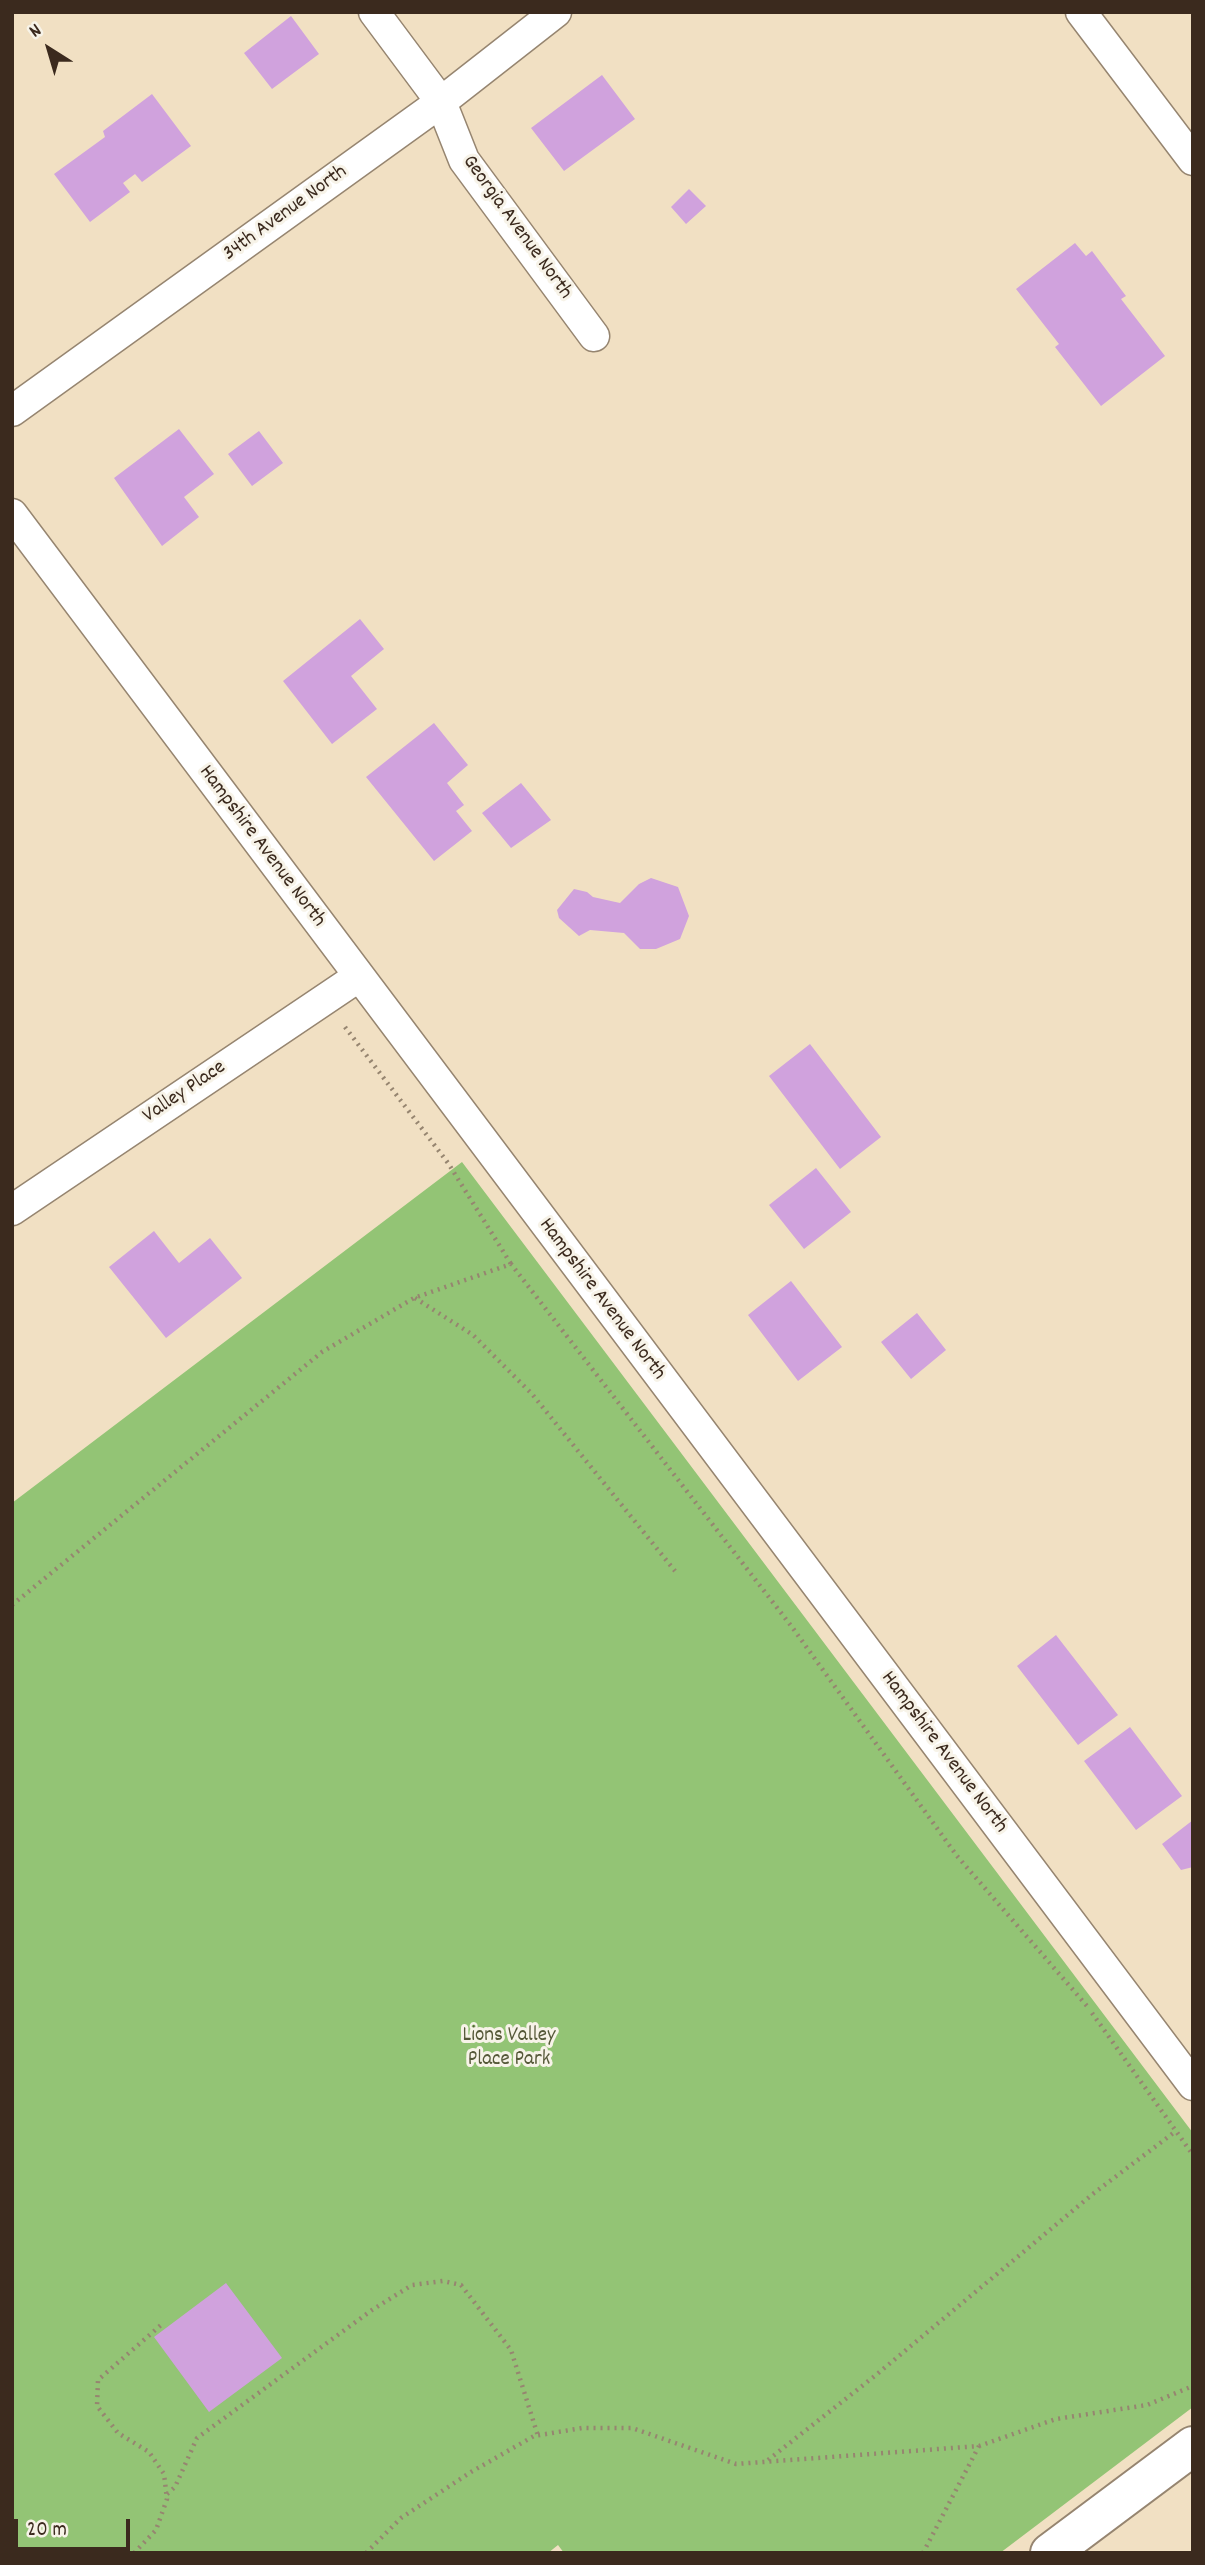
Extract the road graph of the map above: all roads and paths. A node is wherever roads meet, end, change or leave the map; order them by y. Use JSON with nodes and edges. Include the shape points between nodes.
{"nodes":[{"id":1,"x":374,"y":12,"type":"edge"},
{"id":2,"x":556,"y":12,"type":"edge"},
{"id":3,"x":1081,"y":12,"type":"edge"},
{"id":4,"x":441,"y":102,"type":"junction"},
{"id":5,"x":1193,"y":160,"type":"edge"},
{"id":6,"x":594,"y":336,"type":"dead end"},
{"id":7,"x":12,"y":411,"type":"edge"},
{"id":8,"x":12,"y":514,"type":"edge"},
{"id":9,"x":358,"y":977,"type":"junction"},
{"id":10,"x":324,"y":999,"type":"junction"},
{"id":11,"x":12,"y":1210,"type":"edge"},
{"id":12,"x":511,"y":1264,"type":"junction"},
{"id":13,"x":414,"y":1298,"type":"junction"},
{"id":14,"x":675,"y":1571,"type":"dead end"},
{"id":15,"x":12,"y":1605,"type":"edge"},
{"id":16,"x":1193,"y":2085,"type":"edge"},
{"id":17,"x":1176,"y":2132,"type":"junction"},
{"id":18,"x":1193,"y":2155,"type":"edge"},
{"id":19,"x":162,"y":2325,"type":"dead end"},
{"id":20,"x":1193,"y":2386,"type":"edge"},
{"id":21,"x":538,"y":2436,"type":"junction"},
{"id":22,"x":979,"y":2446,"type":"junction"},
{"id":23,"x":1193,"y":2446,"type":"edge"},
{"id":24,"x":767,"y":2461,"type":"junction"},
{"id":25,"x":167,"y":2494,"type":"junction"},
{"id":26,"x":134,"y":2553,"type":"edge"},
{"id":27,"x":366,"y":2553,"type":"edge"},
{"id":28,"x":923,"y":2553,"type":"edge"},
{"id":29,"x":1050,"y":2553,"type":"edge"}],
"edges":[{"from":1,"to":4,"type":"street","name":"Georgia Avenue North"},
{"from":2,"to":4,"type":"street","name":"34th Avenue North"},
{"from":3,"to":5,"type":"street"},
{"from":4,"to":6,"type":"street","name":"Georgia Avenue North","via":[[464,160]]},
{"from":4,"to":7,"type":"street","name":"34th Avenue North"},
{"from":8,"to":9,"type":"street","name":"Hampshire Avenue North"},
{"from":9,"to":10,"type":"street","name":"Valley Place"},
{"from":9,"to":16,"type":"street","name":"Hampshire Avenue North"},
{"from":10,"to":11,"type":"street","name":"Valley Place"},
{"from":10,"to":12,"type":"path","via":[[448,1163]]},
{"from":12,"to":13,"type":"path"},
{"from":12,"to":17,"type":"path","via":[[792,1627],[957,1856],[1087,2007]]},
{"from":13,"to":14,"type":"path","via":[[472,1335],[531,1394]]},
{"from":13,"to":15,"type":"path","via":[[322,1352]]},
{"from":17,"to":18,"type":"path"},
{"from":17,"to":24,"type":"path","via":[[1094,2193]]},
{"from":19,"to":25,"type":"path","via":[[98,2380],[97,2406],[118,2433],[149,2452],[164,2474]]},
{"from":20,"to":22,"type":"path","via":[[1147,2405],[1056,2419]]},
{"from":21,"to":24,"type":"path","via":[[582,2428],[632,2428],[736,2465]]},
{"from":21,"to":25,"type":"path","via":[[511,2350],[460,2285],[443,2281],[412,2285],[197,2438],[175,2487]]},
{"from":21,"to":27,"type":"path","via":[[471,2472],[401,2518]]},
{"from":22,"to":24,"type":"path"},
{"from":22,"to":28,"type":"path"},
{"from":23,"to":29,"type":"street"},
{"from":25,"to":26,"type":"path","via":[[156,2530]]}]}
